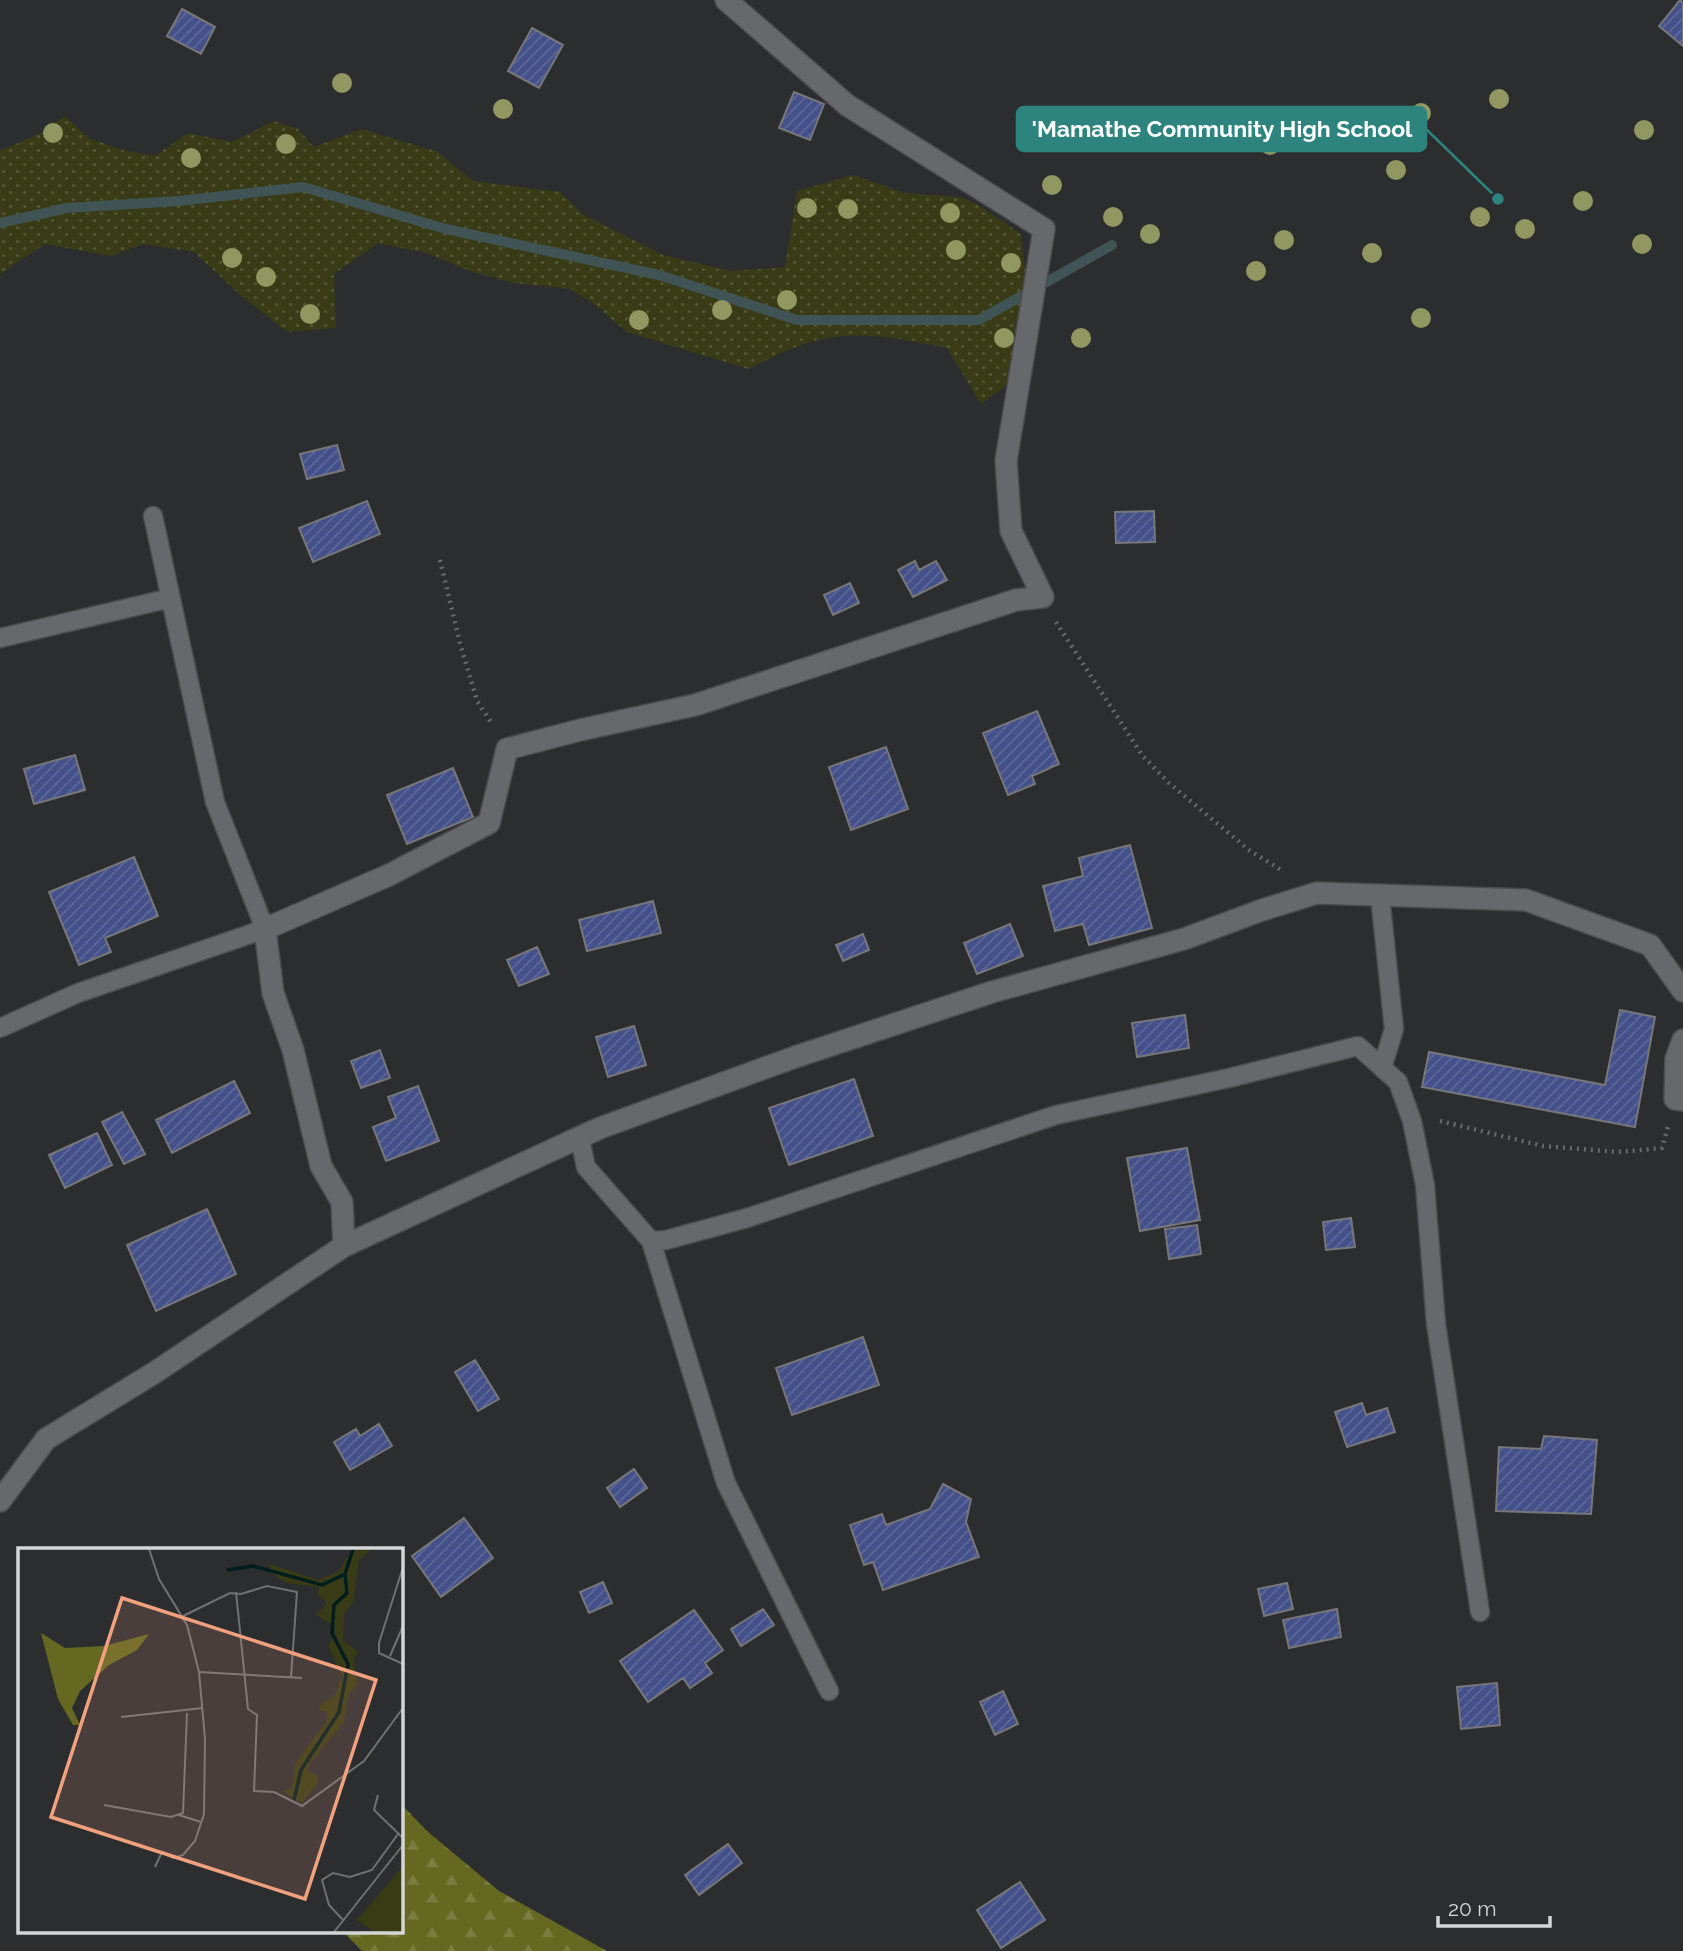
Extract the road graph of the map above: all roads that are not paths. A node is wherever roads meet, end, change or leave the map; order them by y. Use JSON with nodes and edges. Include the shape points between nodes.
{"nodes":[{"id":1,"x":726,"y":0,"type":"edge"},
{"id":2,"x":153,"y":516,"type":"dead end"},
{"id":3,"x":171,"y":598,"type":"junction"},
{"id":4,"x":0,"y":638,"type":"edge"},
{"id":5,"x":1380,"y":896,"type":"junction"},
{"id":6,"x":265,"y":929,"type":"junction"},
{"id":7,"x":1683,"y":991,"type":"edge"},
{"id":8,"x":0,"y":1028,"type":"edge"},
{"id":9,"x":1683,"y":1040,"type":"edge"},
{"id":10,"x":1382,"y":1068,"type":"junction"},
{"id":11,"x":1679,"y":1099,"type":"edge"},
{"id":12,"x":580,"y":1139,"type":"junction"},
{"id":13,"x":651,"y":1241,"type":"junction"},
{"id":14,"x":344,"y":1246,"type":"junction"},
{"id":15,"x":0,"y":1500,"type":"edge"},
{"id":16,"x":1480,"y":1612,"type":"dead end"},
{"id":17,"x":829,"y":1691,"type":"dead end"}],
"edges":[{"from":1,"to":6,"type":"street","via":[[847,105],[1044,229],[1006,461],[1011,531],[1043,597],[1016,600],[695,705],[507,749],[489,823],[389,875]]},
{"from":2,"to":3,"type":"lane"},
{"from":3,"to":4,"type":"lane"},
{"from":3,"to":6,"type":"lane","via":[[215,802]]},
{"from":5,"to":7,"type":"street","via":[[1526,900],[1650,945]]},
{"from":5,"to":10,"type":"lane","via":[[1394,1029]]},
{"from":5,"to":12,"type":"street","via":[[1317,893],[1184,939],[992,992],[795,1057]]},
{"from":6,"to":8,"type":"lane","via":[[78,993]]},
{"from":6,"to":14,"type":"street","via":[[273,993],[293,1050],[321,1166],[342,1202]]},
{"from":9,"to":11,"type":"street","via":[[1676,1059]]},
{"from":10,"to":13,"type":"lane","via":[[1358,1046],[1056,1115],[747,1217]]},
{"from":10,"to":16,"type":"lane","via":[[1398,1082],[1412,1121],[1425,1185],[1436,1324]]},
{"from":12,"to":13,"type":"lane","via":[[586,1167]]},
{"from":12,"to":14,"type":"street"},
{"from":13,"to":17,"type":"lane","via":[[726,1483]]},
{"from":14,"to":15,"type":"street","via":[[46,1439]]}]}
